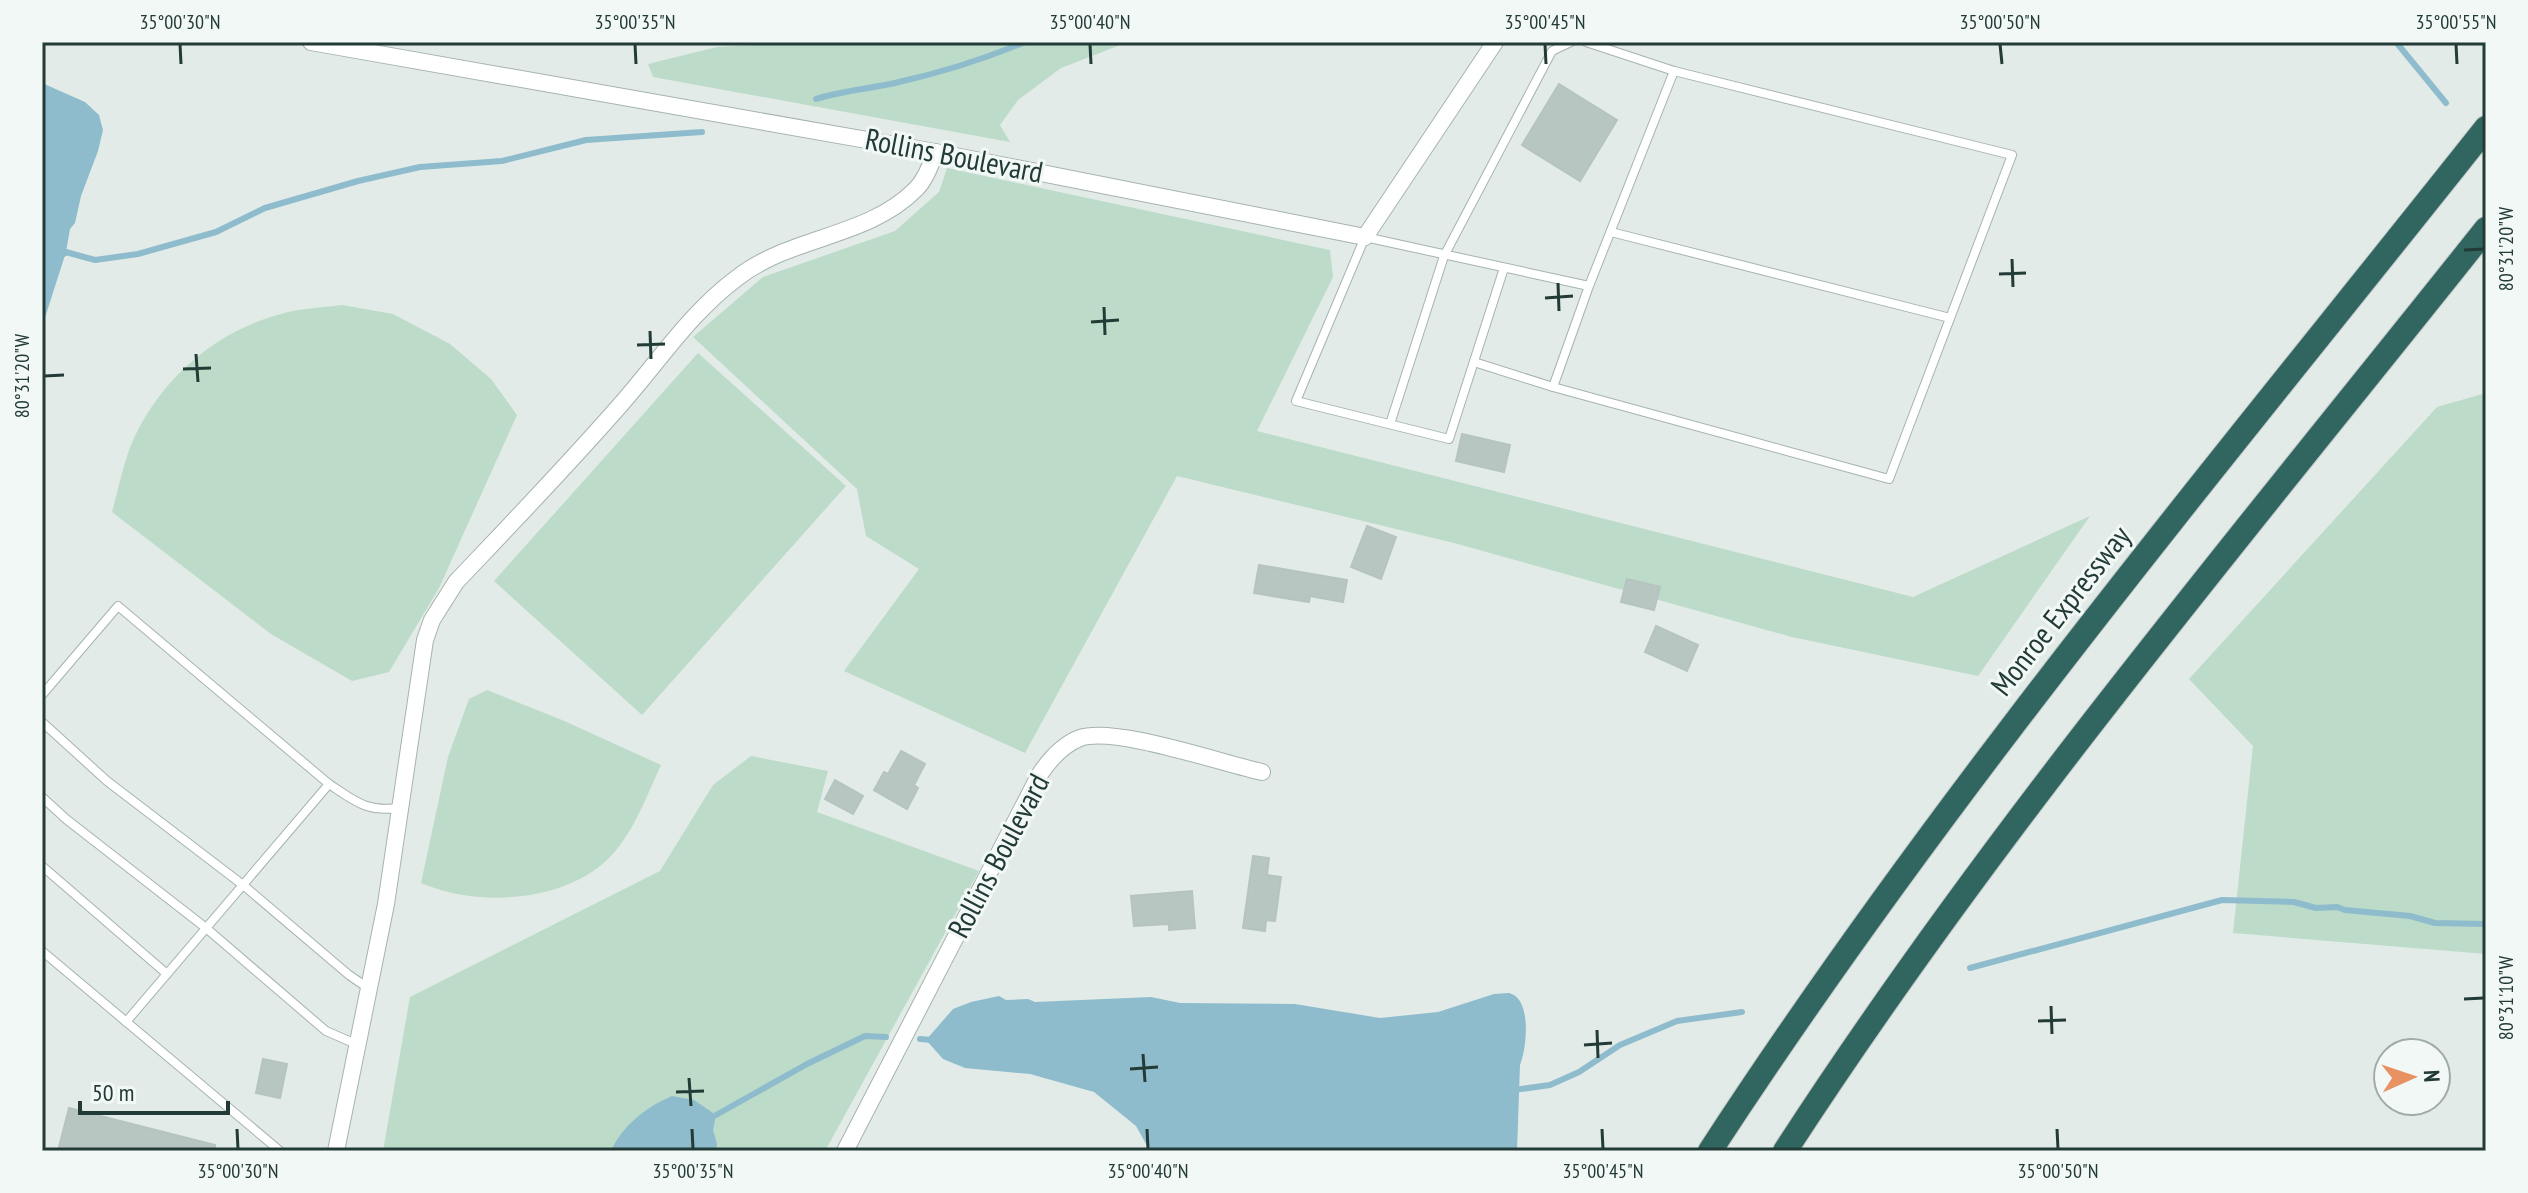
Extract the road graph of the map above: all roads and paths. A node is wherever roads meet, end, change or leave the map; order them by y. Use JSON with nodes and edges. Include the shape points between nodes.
{"nodes":[{"id":1,"x":311,"y":42,"type":"edge"},
{"id":2,"x":1495,"y":42,"type":"edge"},
{"id":3,"x":1571,"y":42,"type":"edge"},
{"id":4,"x":1586,"y":42,"type":"edge"},
{"id":5,"x":1674,"y":71,"type":"junction"},
{"id":6,"x":2486,"y":128,"type":"edge"},
{"id":7,"x":935,"y":152,"type":"junction"},
{"id":8,"x":2486,"y":229,"type":"edge"},
{"id":9,"x":1611,"y":232,"type":"junction"},
{"id":10,"x":1365,"y":237,"type":"junction"},
{"id":11,"x":1444,"y":256,"type":"junction"},
{"id":12,"x":1504,"y":268,"type":"junction"},
{"id":13,"x":1589,"y":286,"type":"junction"},
{"id":14,"x":1950,"y":318,"type":"junction"},
{"id":15,"x":1474,"y":362,"type":"junction"},
{"id":16,"x":1553,"y":387,"type":"junction"},
{"id":17,"x":1390,"y":424,"type":"junction"},
{"id":18,"x":42,"y":695,"type":"edge"},
{"id":19,"x":42,"y":722,"type":"edge"},
{"id":20,"x":1262,"y":772,"type":"dead end"},
{"id":21,"x":329,"y":784,"type":"junction"},
{"id":22,"x":42,"y":797,"type":"edge"},
{"id":23,"x":401,"y":808,"type":"junction"},
{"id":24,"x":42,"y":866,"type":"edge"},
{"id":25,"x":243,"y":885,"type":"junction"},
{"id":26,"x":206,"y":928,"type":"junction"},
{"id":27,"x":42,"y":951,"type":"edge"},
{"id":28,"x":167,"y":974,"type":"junction"},
{"id":29,"x":368,"y":988,"type":"junction"},
{"id":30,"x":126,"y":1022,"type":"junction"},
{"id":31,"x":356,"y":1044,"type":"junction"},
{"id":32,"x":280,"y":1151,"type":"edge"},
{"id":33,"x":336,"y":1151,"type":"edge"},
{"id":34,"x":845,"y":1151,"type":"edge"},
{"id":35,"x":1710,"y":1151,"type":"edge"},
{"id":36,"x":1785,"y":1151,"type":"edge"}],
"edges":[{"from":1,"to":7,"type":"street","name":"Rollins Boulevard"},
{"from":2,"to":10,"type":"street"},
{"from":3,"to":11,"type":"lane","via":[[1552,51]]},
{"from":4,"to":5,"type":"lane"},
{"from":5,"to":9,"type":"lane"},
{"from":5,"to":14,"type":"lane","via":[[2012,155]]},
{"from":6,"to":35,"type":"highway","name":"Monroe Expressway","via":[[1970,778]]},
{"from":7,"to":10,"type":"street","name":"Rollins Boulevard"},
{"from":7,"to":23,"type":"street","via":[[922,182],[888,210],[793,247],[737,277],[680,332],[574,457],[456,582],[425,640]]},
{"from":8,"to":36,"type":"highway","via":[[2020,816]]},
{"from":9,"to":13,"type":"lane"},
{"from":9,"to":14,"type":"lane"},
{"from":10,"to":11,"type":"lane"},
{"from":10,"to":17,"type":"lane","via":[[1296,401]]},
{"from":11,"to":12,"type":"lane"},
{"from":11,"to":17,"type":"lane"},
{"from":12,"to":13,"type":"lane"},
{"from":12,"to":15,"type":"lane"},
{"from":13,"to":16,"type":"lane"},
{"from":14,"to":16,"type":"lane","via":[[1889,479]]},
{"from":15,"to":16,"type":"lane"},
{"from":15,"to":17,"type":"lane","via":[[1449,439]]},
{"from":18,"to":21,"type":"lane","via":[[118,606]]},
{"from":19,"to":25,"type":"lane","via":[[107,781]]},
{"from":20,"to":34,"type":"street","name":"Rollins Boulevard","via":[[1115,736],[1081,738],[1063,747],[1040,774]]},
{"from":21,"to":23,"type":"lane","via":[[377,811]]},
{"from":21,"to":25,"type":"lane"},
{"from":22,"to":26,"type":"lane"},
{"from":23,"to":29,"type":"street"},
{"from":24,"to":28,"type":"lane"},
{"from":25,"to":26,"type":"lane"},
{"from":25,"to":29,"type":"lane"},
{"from":26,"to":28,"type":"lane"},
{"from":26,"to":31,"type":"lane","via":[[326,1031]]},
{"from":27,"to":30,"type":"lane"},
{"from":28,"to":30,"type":"lane"},
{"from":29,"to":31,"type":"street"},
{"from":30,"to":32,"type":"lane"},
{"from":31,"to":33,"type":"street"}]}
